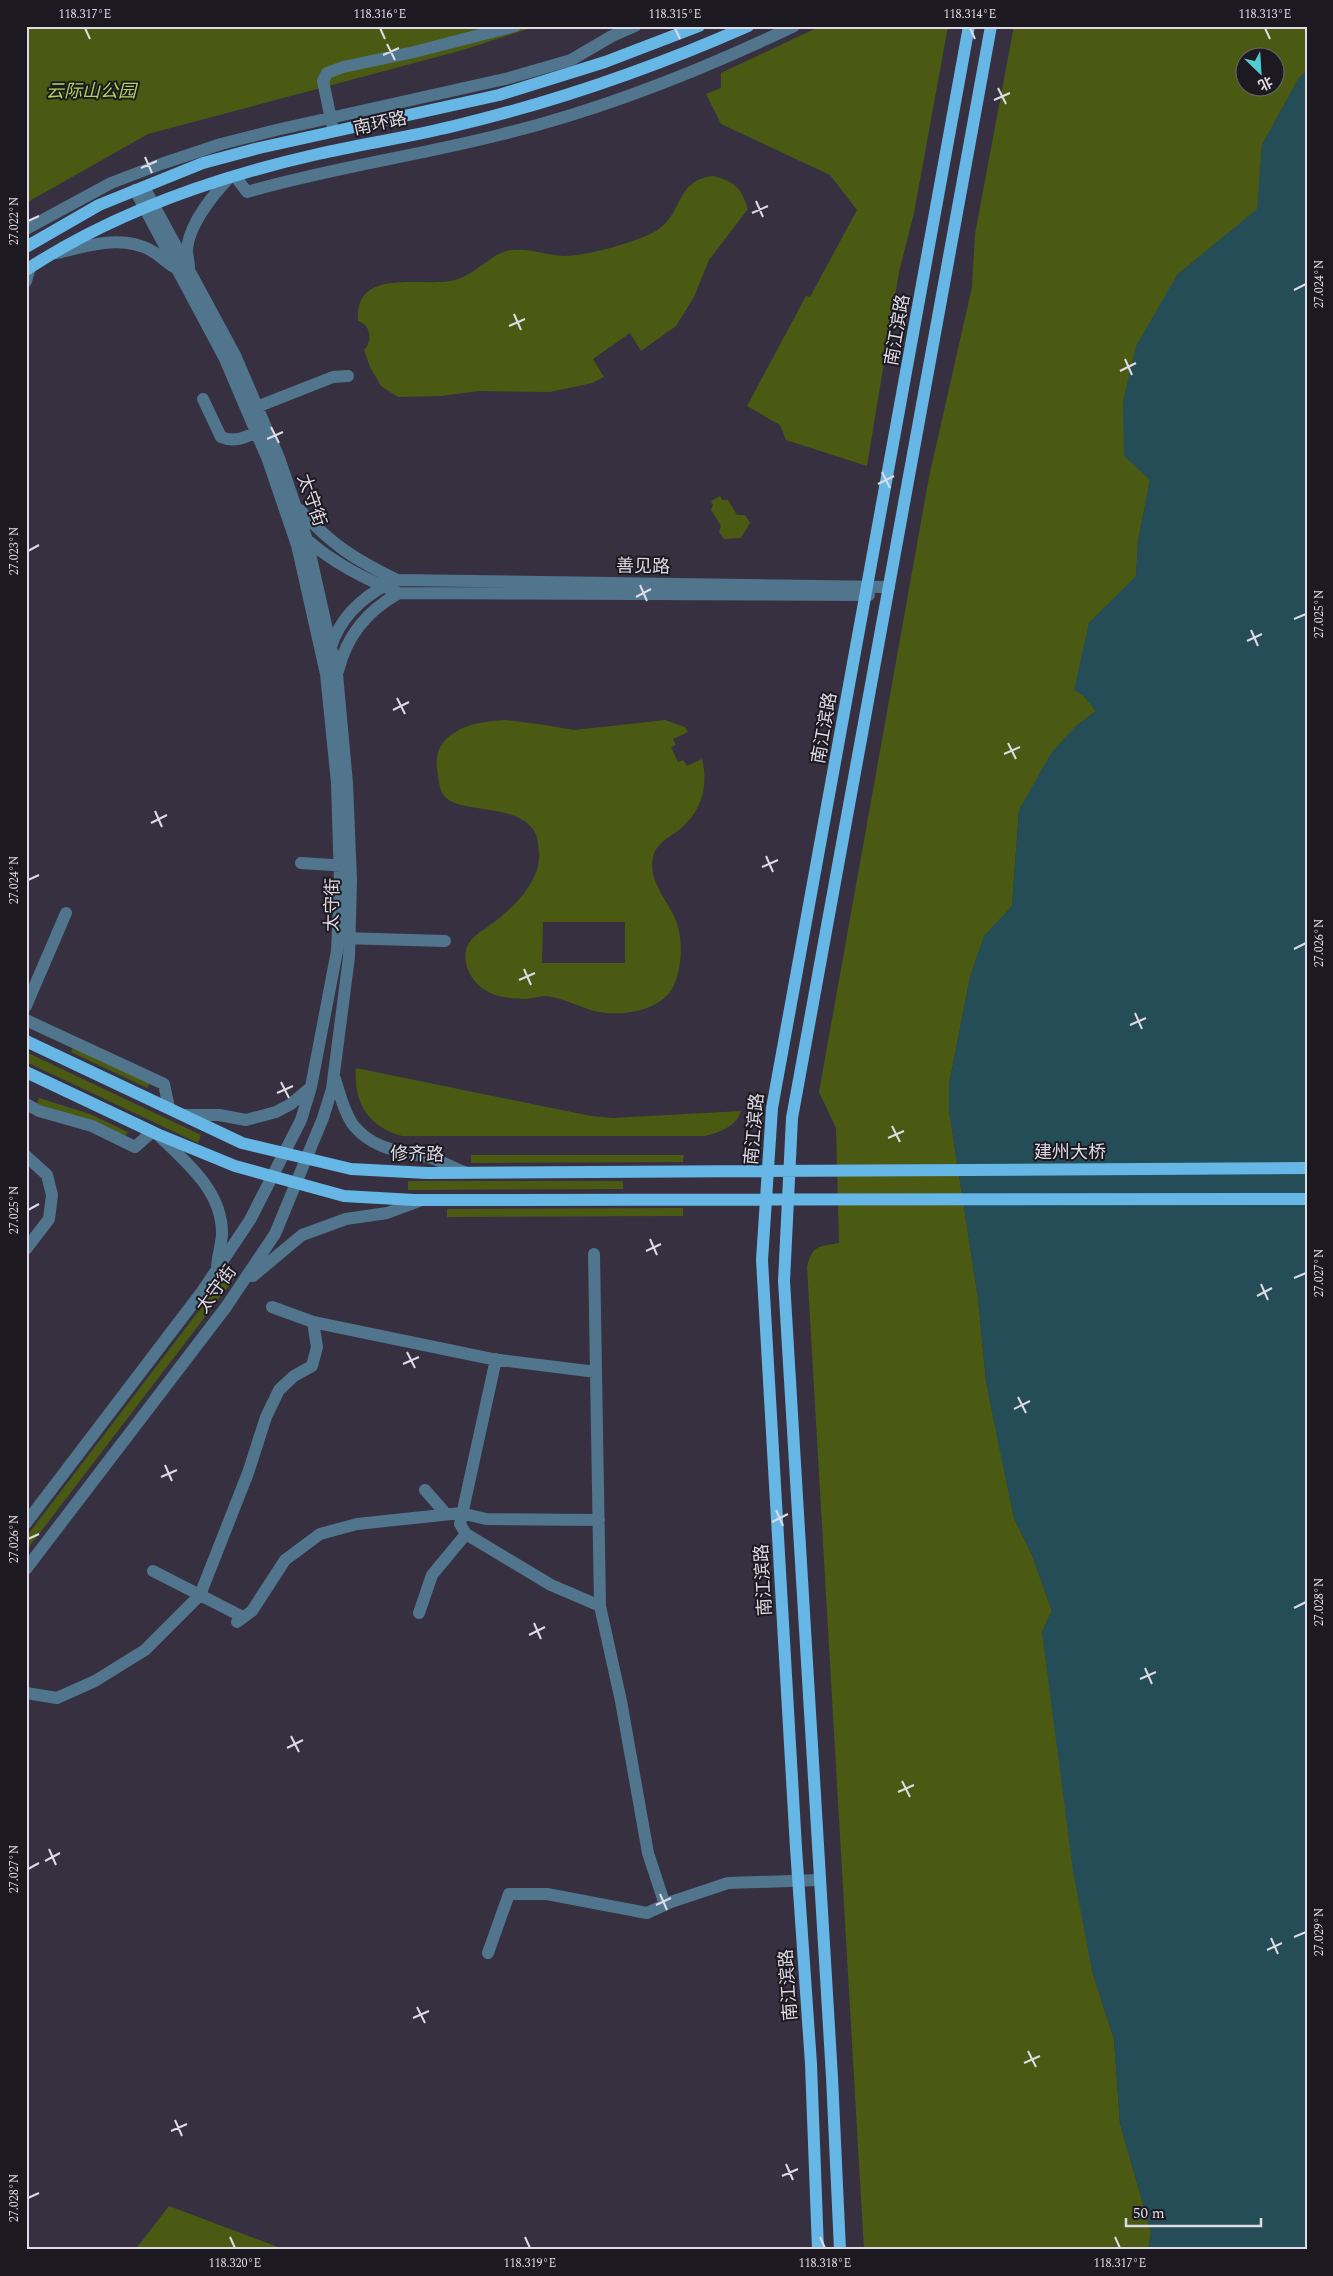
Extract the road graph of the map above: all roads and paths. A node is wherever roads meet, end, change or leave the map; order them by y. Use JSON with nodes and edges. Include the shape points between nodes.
{"nodes":[{"id":1,"x":515,"y":26,"type":"edge"},
{"id":2,"x":635,"y":26,"type":"edge"},
{"id":3,"x":699,"y":26,"type":"edge"},
{"id":4,"x":748,"y":26,"type":"edge"},
{"id":5,"x":794,"y":26,"type":"edge"},
{"id":6,"x":970,"y":26,"type":"edge"},
{"id":7,"x":991,"y":26,"type":"edge"},
{"id":8,"x":331,"y":118,"type":"junction"},
{"id":9,"x":334,"y":132,"type":"junction"},
{"id":10,"x":232,"y":177,"type":"junction"},
{"id":11,"x":140,"y":188,"type":"junction"},
{"id":12,"x":149,"y":207,"type":"junction"},
{"id":13,"x":26,"y":229,"type":"edge"},
{"id":14,"x":26,"y":247,"type":"edge"},
{"id":15,"x":49,"y":255,"type":"junction"},
{"id":16,"x":28,"y":269,"type":"edge"},
{"id":17,"x":177,"y":270,"type":"junction"},
{"id":18,"x":190,"y":274,"type":"junction"},
{"id":19,"x":26,"y":281,"type":"edge"},
{"id":20,"x":348,"y":376,"type":"dead end"},
{"id":21,"x":203,"y":399,"type":"dead end"},
{"id":22,"x":252,"y":409,"type":"junction"},
{"id":23,"x":261,"y":430,"type":"junction"},
{"id":24,"x":294,"y":504,"type":"junction"},
{"id":25,"x":290,"y":525,"type":"junction"},
{"id":26,"x":307,"y":540,"type":"junction"},
{"id":27,"x":397,"y":580,"type":"junction"},
{"id":28,"x":383,"y":587,"type":"junction"},
{"id":29,"x":867,"y":591,"type":"junction"},
{"id":30,"x":888,"y":591,"type":"junction"},
{"id":31,"x":399,"y":593,"type":"junction"},
{"id":32,"x":331,"y":647,"type":"junction"},
{"id":33,"x":331,"y":672,"type":"junction"},
{"id":34,"x":301,"y":864,"type":"dead end"},
{"id":35,"x":345,"y":866,"type":"junction"},
{"id":36,"x":66,"y":913,"type":"dead end"},
{"id":37,"x":344,"y":938,"type":"junction"},
{"id":38,"x":445,"y":941,"type":"dead end"},
{"id":39,"x":26,"y":1006,"type":"edge"},
{"id":40,"x":26,"y":1020,"type":"edge"},
{"id":41,"x":26,"y":1041,"type":"edge"},
{"id":42,"x":26,"y":1072,"type":"edge"},
{"id":43,"x":334,"y":1076,"type":"junction"},
{"id":44,"x":311,"y":1087,"type":"junction"},
{"id":45,"x":26,"y":1104,"type":"edge"},
{"id":46,"x":169,"y":1108,"type":"junction"},
{"id":47,"x":183,"y":1115,"type":"junction"},
{"id":48,"x":154,"y":1133,"type":"junction"},
{"id":49,"x":284,"y":1153,"type":"junction"},
{"id":50,"x":26,"y":1156,"type":"edge"},
{"id":51,"x":306,"y":1159,"type":"junction"},
{"id":52,"x":1307,"y":1168,"type":"edge"},
{"id":53,"x":768,"y":1170,"type":"junction"},
{"id":54,"x":789,"y":1170,"type":"junction"},
{"id":55,"x":834,"y":1170,"type":"joint"},
{"id":56,"x":464,"y":1172,"type":"junction"},
{"id":57,"x":272,"y":1176,"type":"junction"},
{"id":58,"x":296,"y":1183,"type":"junction"},
{"id":59,"x":766,"y":1199,"type":"junction"},
{"id":60,"x":788,"y":1199,"type":"junction"},
{"id":61,"x":1307,"y":1199,"type":"edge"},
{"id":62,"x":422,"y":1200,"type":"junction"},
{"id":63,"x":26,"y":1249,"type":"edge"},
{"id":64,"x":594,"y":1254,"type":"dead end"},
{"id":65,"x":216,"y":1271,"type":"junction"},
{"id":66,"x":237,"y":1292,"type":"junction"},
{"id":67,"x":272,"y":1308,"type":"dead end"},
{"id":68,"x":313,"y":1322,"type":"junction"},
{"id":69,"x":496,"y":1359,"type":"junction"},
{"id":70,"x":596,"y":1372,"type":"junction"},
{"id":71,"x":425,"y":1490,"type":"dead end"},
{"id":72,"x":461,"y":1513,"type":"junction"},
{"id":73,"x":446,"y":1514,"type":"junction"},
{"id":74,"x":599,"y":1520,"type":"junction"},
{"id":75,"x":26,"y":1523,"type":"edge"},
{"id":76,"x":466,"y":1534,"type":"junction"},
{"id":77,"x":26,"y":1569,"type":"edge"},
{"id":78,"x":153,"y":1571,"type":"dead end"},
{"id":79,"x":200,"y":1595,"type":"junction"},
{"id":80,"x":600,"y":1606,"type":"junction"},
{"id":81,"x":419,"y":1613,"type":"dead end"},
{"id":82,"x":26,"y":1693,"type":"edge"},
{"id":83,"x":819,"y":1880,"type":"junction"},
{"id":84,"x":798,"y":1881,"type":"junction"},
{"id":85,"x":665,"y":1905,"type":"junction"},
{"id":86,"x":488,"y":1953,"type":"dead end"},
{"id":87,"x":818,"y":2250,"type":"edge"},
{"id":88,"x":840,"y":2250,"type":"edge"}],
"edges":[{"from":1,"to":8,"type":"street","via":[[327,72],[323,81]]},
{"from":2,"to":8,"type":"street","via":[[571,60],[455,92]]},
{"from":3,"to":9,"type":"main road","name":"南环路","via":[[605,62],[499,95]]},
{"from":4,"to":10,"type":"main road","name":"南环路","via":[[629,75],[535,105],[453,126],[317,154]]},
{"from":5,"to":10,"type":"street","via":[[691,74],[582,112],[501,135],[288,180],[248,192]]},
{"from":6,"to":29,"type":"main road","name":"南江滨路"},
{"from":7,"to":30,"type":"main road","name":"南江滨路"},
{"from":8,"to":9,"type":"street"},
{"from":8,"to":13,"type":"street","via":[[221,144],[161,164],[111,183]]},
{"from":9,"to":11,"type":"main road","name":"南环路","via":[[203,163]]},
{"from":10,"to":12,"type":"main road","name":"南环路","via":[[208,183]]},
{"from":10,"to":18,"type":"street","via":[[211,196],[189,241]]},
{"from":11,"to":12,"type":"street","name":"太守街"},
{"from":11,"to":14,"type":"main road","name":"南环路","via":[[99,205]]},
{"from":12,"to":15,"type":"main road","name":"南环路","via":[[106,224]]},
{"from":12,"to":17,"type":"street","name":"太守街"},
{"from":12,"to":18,"type":"street","name":"太守街"},
{"from":15,"to":16,"type":"main road","name":"南环路"},
{"from":15,"to":17,"type":"street","via":[[107,242],[126,242],[150,250]]},
{"from":16,"to":19,"type":"street"},
{"from":17,"to":22,"type":"street","name":"太守街"},
{"from":18,"to":22,"type":"street","name":"太守街","via":[[235,355]]},
{"from":20,"to":22,"type":"street","via":[[333,377]]},
{"from":21,"to":23,"type":"street","via":[[221,437],[230,441],[240,440]]},
{"from":22,"to":23,"type":"street","name":"太守街"},
{"from":23,"to":24,"type":"street","name":"太守街"},
{"from":23,"to":25,"type":"street","name":"太守街"},
{"from":24,"to":26,"type":"street","name":"太守街"},
{"from":24,"to":27,"type":"street","via":[[339,548]]},
{"from":25,"to":26,"type":"street"},
{"from":25,"to":33,"type":"street","name":"太守街"},
{"from":26,"to":28,"type":"street","via":[[342,566]]},
{"from":26,"to":32,"type":"street","name":"太守街"},
{"from":27,"to":28,"type":"street"},
{"from":27,"to":29,"type":"street","name":"善见路"},
{"from":28,"to":31,"type":"street"},
{"from":28,"to":32,"type":"street","via":[[347,615]]},
{"from":29,"to":30,"type":"street","name":"善见路"},
{"from":29,"to":31,"type":"street","name":"善见路"},
{"from":29,"to":53,"type":"main road","name":"南江滨路","via":[[772,1108]]},
{"from":30,"to":54,"type":"main road","name":"南江滨路","via":[[792,1118]]},
{"from":31,"to":33,"type":"street","via":[[369,613],[354,631]]},
{"from":32,"to":33,"type":"street"},
{"from":33,"to":35,"type":"street","name":"太守街"},
{"from":34,"to":35,"type":"street"},
{"from":35,"to":37,"type":"street","name":"太守街"},
{"from":36,"to":39,"type":"street"},
{"from":37,"to":38,"type":"street"},
{"from":37,"to":43,"type":"street","name":"太守街"},
{"from":37,"to":44,"type":"street","name":"太守街","via":[[338,951]]},
{"from":40,"to":46,"type":"street","via":[[164,1084]]},
{"from":41,"to":46,"type":"main road","name":"修齐路"},
{"from":42,"to":48,"type":"main road"},
{"from":43,"to":51,"type":"street","name":"太守街","via":[[323,1118]]},
{"from":43,"to":56,"type":"street","via":[[343,1106],[354,1125],[371,1141],[384,1148],[433,1158]]},
{"from":44,"to":47,"type":"street","via":[[276,1112],[246,1120],[219,1115]]},
{"from":44,"to":49,"type":"street","name":"太守街","via":[[301,1120]]},
{"from":45,"to":48,"type":"street","via":[[39,1111],[92,1126],[135,1146]]},
{"from":46,"to":47,"type":"main road","name":"修齐路"},
{"from":47,"to":49,"type":"main road","name":"修齐路","via":[[242,1143]]},
{"from":48,"to":57,"type":"main road","via":[[235,1166]]},
{"from":48,"to":65,"type":"street","via":[[209,1188],[222,1235]]},
{"from":49,"to":51,"type":"main road","name":"修齐路"},
{"from":49,"to":57,"type":"street","name":"太守街"},
{"from":50,"to":63,"type":"street","via":[[47,1175],[52,1195],[49,1218]]},
{"from":51,"to":56,"type":"main road","name":"修齐路","via":[[351,1170]]},
{"from":51,"to":58,"type":"street","name":"太守街"},
{"from":52,"to":55,"type":"main road","name":"建州大桥"},
{"from":53,"to":54,"type":"main road","name":"修齐路"},
{"from":53,"to":56,"type":"main road","name":"修齐路"},
{"from":53,"to":59,"type":"main road","name":"南江滨路"},
{"from":54,"to":55,"type":"main road","name":"修齐路"},
{"from":54,"to":60,"type":"main road","name":"南江滨路"},
{"from":57,"to":58,"type":"main road"},
{"from":57,"to":65,"type":"street","name":"太守街","via":[[250,1220]]},
{"from":58,"to":62,"type":"main road","via":[[344,1196]]},
{"from":58,"to":66,"type":"street","name":"太守街","via":[[275,1234]]},
{"from":59,"to":60,"type":"main road"},
{"from":59,"to":62,"type":"main road"},
{"from":59,"to":84,"type":"main road","name":"南江滨路","via":[[762,1260]]},
{"from":60,"to":61,"type":"main road"},
{"from":60,"to":83,"type":"main road","name":"南江滨路","via":[[784,1281]]},
{"from":62,"to":66,"type":"street","via":[[386,1213],[346,1219],[302,1235]]},
{"from":64,"to":70,"type":"street"},
{"from":65,"to":75,"type":"street","name":"太守街"},
{"from":66,"to":77,"type":"street","name":"太守街"},
{"from":67,"to":68,"type":"street"},
{"from":68,"to":69,"type":"street"},
{"from":68,"to":79,"type":"street","via":[[317,1347],[312,1366],[279,1390]]},
{"from":69,"to":70,"type":"street"},
{"from":69,"to":72,"type":"street"},
{"from":70,"to":74,"type":"street"},
{"from":71,"to":73,"type":"street"},
{"from":72,"to":73,"type":"street"},
{"from":72,"to":74,"type":"street","via":[[486,1519]]},
{"from":72,"to":76,"type":"street","via":[[460,1524]]},
{"from":73,"to":79,"type":"street","via":[[357,1524],[320,1534],[285,1560],[252,1611],[240,1620]]},
{"from":74,"to":80,"type":"street"},
{"from":76,"to":80,"type":"street","via":[[550,1585]]},
{"from":76,"to":81,"type":"street","via":[[432,1575]]},
{"from":78,"to":79,"type":"street"},
{"from":79,"to":82,"type":"street","via":[[145,1650],[95,1681],[57,1698]]},
{"from":80,"to":85,"type":"street","via":[[648,1853]]},
{"from":83,"to":84,"type":"street"},
{"from":83,"to":88,"type":"main road","name":"南江滨路"},
{"from":84,"to":85,"type":"street","via":[[728,1883]]},
{"from":84,"to":87,"type":"main road","name":"南江滨路","via":[[811,2064]]},
{"from":85,"to":86,"type":"street","via":[[647,1913],[547,1894],[509,1894]]}]}
